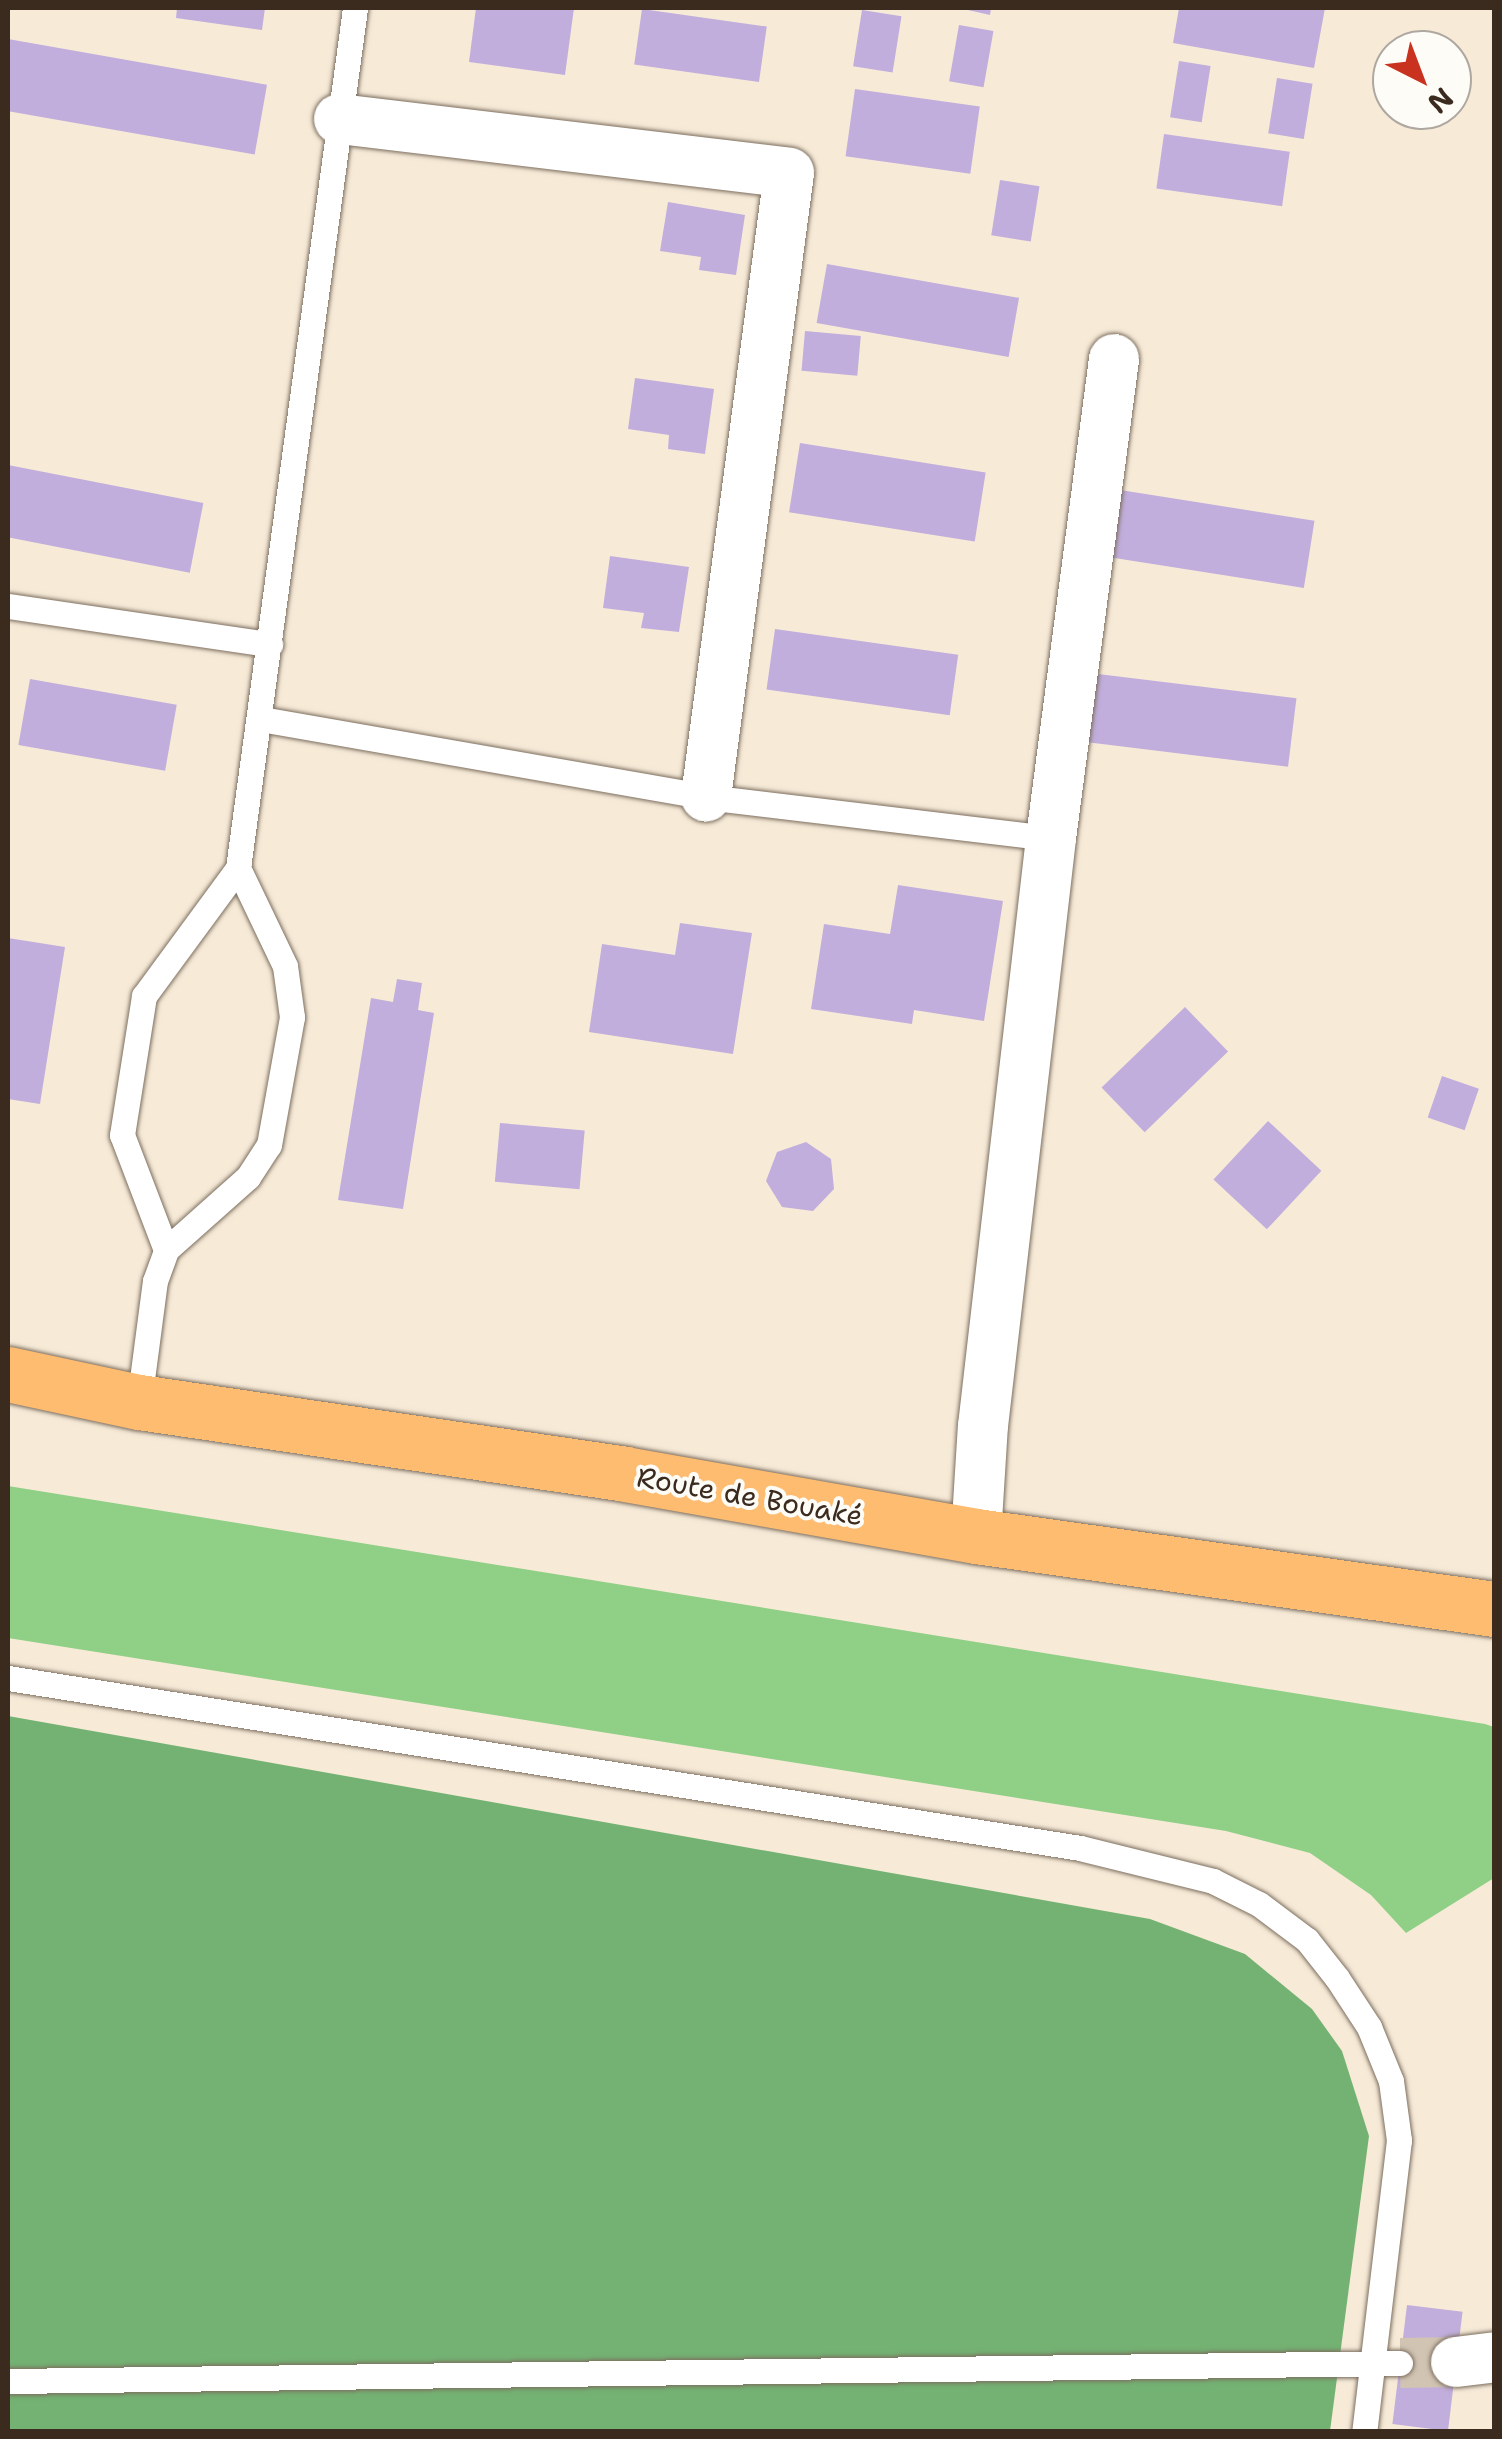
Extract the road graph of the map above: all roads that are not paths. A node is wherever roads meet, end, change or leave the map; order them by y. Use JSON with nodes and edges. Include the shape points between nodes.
{"nodes":[{"id":1,"x":355,"y":8,"type":"edge"},
{"id":2,"x":339,"y":119,"type":"junction"},
{"id":3,"x":1114,"y":359,"type":"dead end"},
{"id":4,"x":8,"y":606,"type":"edge"},
{"id":5,"x":270,"y":644,"type":"junction"},
{"id":6,"x":260,"y":719,"type":"junction"},
{"id":7,"x":706,"y":797,"type":"junction"},
{"id":8,"x":1051,"y":838,"type":"junction"},
{"id":9,"x":238,"y":868,"type":"junction"},
{"id":10,"x":166,"y":1250,"type":"junction"},
{"id":11,"x":8,"y":1374,"type":"edge"},
{"id":12,"x":139,"y":1402,"type":"junction"},
{"id":13,"x":976,"y":1536,"type":"junction"},
{"id":14,"x":1494,"y":1609,"type":"edge"},
{"id":15,"x":8,"y":1678,"type":"edge"},
{"id":16,"x":1374,"y":2362,"type":"junction"},
{"id":17,"x":1400,"y":2363,"type":"tunnel mouth"},
{"id":18,"x":8,"y":2381,"type":"edge"},
{"id":19,"x":1364,"y":2432,"type":"edge"}],
"edges":[{"from":1,"to":2,"type":"lane"},
{"from":2,"to":5,"type":"lane"},
{"from":2,"to":7,"type":"street","via":[[790,173]]},
{"from":3,"to":8,"type":"street"},
{"from":4,"to":5,"type":"lane"},
{"from":5,"to":6,"type":"lane"},
{"from":6,"to":7,"type":"lane"},
{"from":6,"to":9,"type":"lane"},
{"from":7,"to":8,"type":"lane"},
{"from":8,"to":13,"type":"street"},
{"from":9,"to":10,"type":"lane","via":[[144,996],[122,1136]]},
{"from":9,"to":10,"type":"lane","via":[[284,966],[292,1017],[269,1145],[248,1178]]},
{"from":10,"to":12,"type":"lane","via":[[155,1282]]},
{"from":11,"to":12,"type":"highway","name":"Route de Bouaké"},
{"from":12,"to":13,"type":"highway","name":"Route de Bouaké","via":[[625,1474]]},
{"from":13,"to":14,"type":"highway","name":"Route de Bouaké"},
{"from":15,"to":16,"type":"lane","via":[[1134,1858],[1213,1881],[1259,1904],[1306,1940],[1369,2027],[1391,2081],[1398,2140]]},
{"from":16,"to":17,"type":"lane"},
{"from":16,"to":18,"type":"lane"},
{"from":16,"to":19,"type":"lane"}]}
